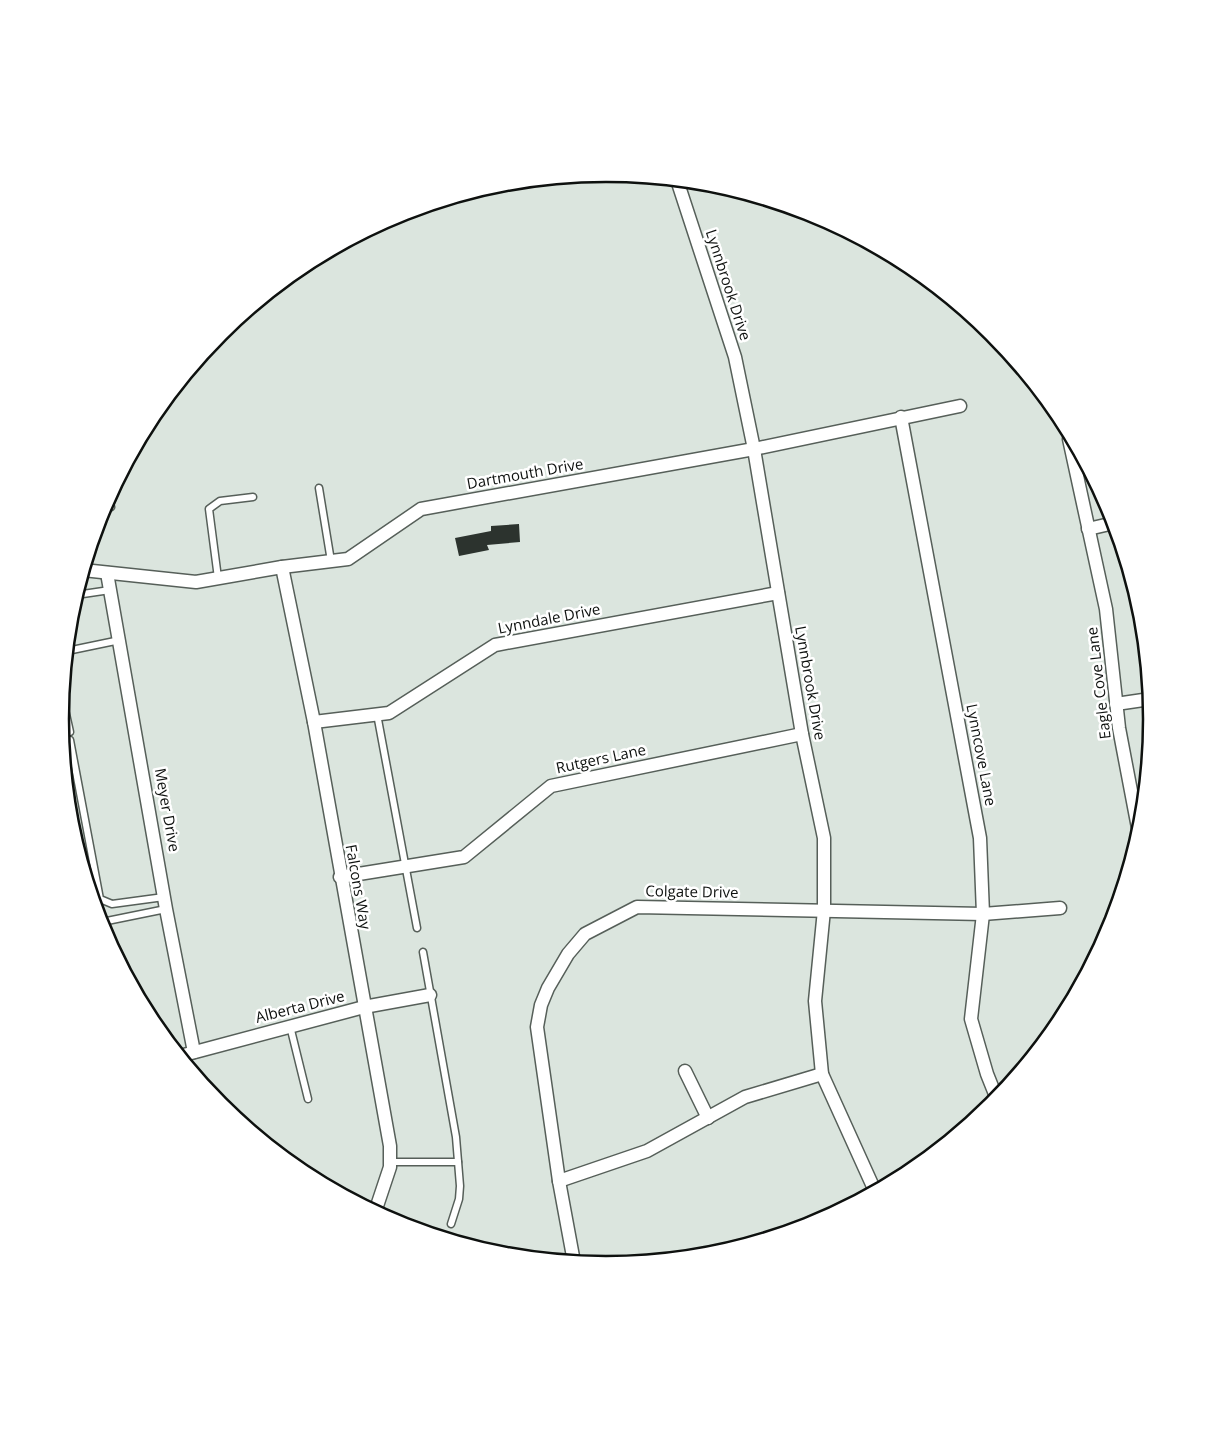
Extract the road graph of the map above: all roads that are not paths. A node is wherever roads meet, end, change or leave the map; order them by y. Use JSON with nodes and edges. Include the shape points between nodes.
{"nodes":[{"id":1,"x":678,"y":186,"type":"edge"},
{"id":2,"x":960,"y":406,"type":"dead end"},
{"id":3,"x":901,"y":417,"type":"junction"},
{"id":4,"x":754,"y":449,"type":"junction"},
{"id":5,"x":1072,"y":451,"type":"edge"},
{"id":6,"x":319,"y":488,"type":"dead end"},
{"id":7,"x":252,"y":497,"type":"dead end"},
{"id":8,"x":1107,"y":525,"type":"edge"},
{"id":9,"x":1088,"y":529,"type":"junction"},
{"id":10,"x":331,"y":562,"type":"junction"},
{"id":11,"x":282,"y":567,"type":"junction"},
{"id":12,"x":90,"y":571,"type":"edge"},
{"id":13,"x":107,"y":573,"type":"junction"},
{"id":14,"x":218,"y":578,"type":"junction"},
{"id":15,"x":110,"y":590,"type":"junction"},
{"id":16,"x":778,"y":593,"type":"junction"},
{"id":17,"x":84,"y":594,"type":"edge"},
{"id":18,"x":120,"y":640,"type":"junction"},
{"id":19,"x":73,"y":651,"type":"edge"},
{"id":20,"x":1142,"y":700,"type":"edge"},
{"id":21,"x":1116,"y":704,"type":"junction"},
{"id":22,"x":377,"y":714,"type":"junction"},
{"id":23,"x":314,"y":722,"type":"junction"},
{"id":24,"x":69,"y":729,"type":"edge"},
{"id":25,"x":70,"y":732,"type":"dead end"},
{"id":26,"x":802,"y":734,"type":"junction"},
{"id":27,"x":70,"y":740,"type":"dead end"},
{"id":28,"x":1135,"y":811,"type":"edge"},
{"id":29,"x":405,"y":867,"type":"junction"},
{"id":30,"x":340,"y":878,"type":"junction"},
{"id":31,"x":166,"y":903,"type":"junction"},
{"id":32,"x":1060,"y":908,"type":"dead end"},
{"id":33,"x":824,"y":910,"type":"junction"},
{"id":34,"x":983,"y":914,"type":"junction"},
{"id":35,"x":108,"y":920,"type":"edge"},
{"id":36,"x":417,"y":928,"type":"dead end"},
{"id":37,"x":423,"y":952,"type":"dead end"},
{"id":38,"x":430,"y":995,"type":"junction"},
{"id":39,"x":364,"y":1007,"type":"junction"},
{"id":40,"x":290,"y":1026,"type":"junction"},
{"id":41,"x":194,"y":1052,"type":"junction"},
{"id":42,"x":187,"y":1054,"type":"edge"},
{"id":43,"x":685,"y":1070,"type":"dead end"},
{"id":44,"x":822,"y":1074,"type":"junction"},
{"id":45,"x":993,"y":1091,"type":"edge"},
{"id":46,"x":308,"y":1099,"type":"dead end"},
{"id":47,"x":708,"y":1118,"type":"junction"},
{"id":48,"x":390,"y":1162,"type":"junction"},
{"id":49,"x":458,"y":1162,"type":"junction"},
{"id":50,"x":559,"y":1181,"type":"junction"},
{"id":51,"x":872,"y":1185,"type":"edge"},
{"id":52,"x":377,"y":1205,"type":"edge"},
{"id":53,"x":451,"y":1224,"type":"dead end"},
{"id":54,"x":573,"y":1255,"type":"edge"}],
"edges":[{"from":1,"to":4,"type":"street","name":"Lynnbrook Drive","via":[[735,357]]},
{"from":2,"to":3,"type":"street","name":"Dartmouth Drive"},
{"from":3,"to":4,"type":"street","name":"Dartmouth Drive"},
{"from":3,"to":34,"type":"street","name":"Lynncove Lane","via":[[980,838]]},
{"from":4,"to":10,"type":"street","name":"Dartmouth Drive","via":[[421,509],[348,560]]},
{"from":4,"to":16,"type":"street","name":"Lynnbrook Drive"},
{"from":5,"to":9,"type":"street","name":"Eagle Cove Lane"},
{"from":6,"to":10,"type":"lane"},
{"from":7,"to":14,"type":"lane","via":[[220,500],[209,509]]},
{"from":8,"to":9,"type":"street"},
{"from":9,"to":21,"type":"street","name":"Eagle Cove Lane","via":[[1106,609]]},
{"from":10,"to":11,"type":"street","name":"Dartmouth Drive"},
{"from":11,"to":14,"type":"street","name":"Dartmouth Drive"},
{"from":11,"to":23,"type":"street","name":"Falcons Way"},
{"from":12,"to":13,"type":"street","name":"Dartmouth Drive"},
{"from":13,"to":14,"type":"street","name":"Dartmouth Drive","via":[[196,582]]},
{"from":13,"to":15,"type":"street","name":"Meyer Drive"},
{"from":15,"to":17,"type":"lane"},
{"from":15,"to":18,"type":"street","name":"Meyer Drive"},
{"from":16,"to":22,"type":"street","name":"Lynndale Drive","via":[[495,644],[389,713]]},
{"from":16,"to":26,"type":"street","name":"Lynnbrook Drive"},
{"from":18,"to":19,"type":"lane"},
{"from":18,"to":31,"type":"street","name":"Meyer Drive"},
{"from":20,"to":21,"type":"street"},
{"from":21,"to":28,"type":"street","name":"Eagle Cove Lane"},
{"from":22,"to":23,"type":"street","name":"Lynndale Drive"},
{"from":22,"to":29,"type":"lane"},
{"from":23,"to":30,"type":"street","name":"Falcons Way"},
{"from":24,"to":25,"type":"lane"},
{"from":26,"to":29,"type":"street","name":"Rutgers Lane","via":[[551,786],[464,858]]},
{"from":26,"to":33,"type":"street","name":"Lynnbrook Drive","via":[[824,838]]},
{"from":27,"to":31,"type":"lane","via":[[100,898],[112,904]]},
{"from":29,"to":30,"type":"street","name":"Rutgers Lane"},
{"from":29,"to":36,"type":"lane"},
{"from":30,"to":39,"type":"street","name":"Falcons Way"},
{"from":31,"to":35,"type":"lane"},
{"from":31,"to":41,"type":"street","name":"Meyer Drive"},
{"from":32,"to":34,"type":"street","name":"Colgate Drive"},
{"from":33,"to":34,"type":"street","name":"Colgate Drive"},
{"from":33,"to":44,"type":"street","name":"Lynnbrook Drive","via":[[815,1001]]},
{"from":33,"to":50,"type":"street","name":"Colgate Drive","via":[[637,907],[585,934],[568,954],[548,988],[537,1027]]},
{"from":34,"to":45,"type":"street","name":"Lynncove Lane","via":[[971,1019]]},
{"from":37,"to":38,"type":"lane"},
{"from":38,"to":39,"type":"street","name":"Alberta Drive"},
{"from":38,"to":49,"type":"lane"},
{"from":39,"to":40,"type":"street","name":"Alberta Drive"},
{"from":39,"to":48,"type":"street","name":"Falcons Way","via":[[390,1146]]},
{"from":40,"to":41,"type":"street","name":"Alberta Drive"},
{"from":40,"to":46,"type":"lane"},
{"from":41,"to":42,"type":"street","name":"Alberta Drive"},
{"from":43,"to":47,"type":"street"},
{"from":44,"to":47,"type":"street","via":[[745,1097]]},
{"from":44,"to":51,"type":"street","name":"Lynnbrook Drive"},
{"from":47,"to":50,"type":"street","via":[[647,1151]]},
{"from":48,"to":49,"type":"lane"},
{"from":48,"to":52,"type":"street","name":"Falcons Way"},
{"from":49,"to":53,"type":"lane","via":[[459,1200]]},
{"from":50,"to":54,"type":"street","name":"Colgate Drive"}]}
